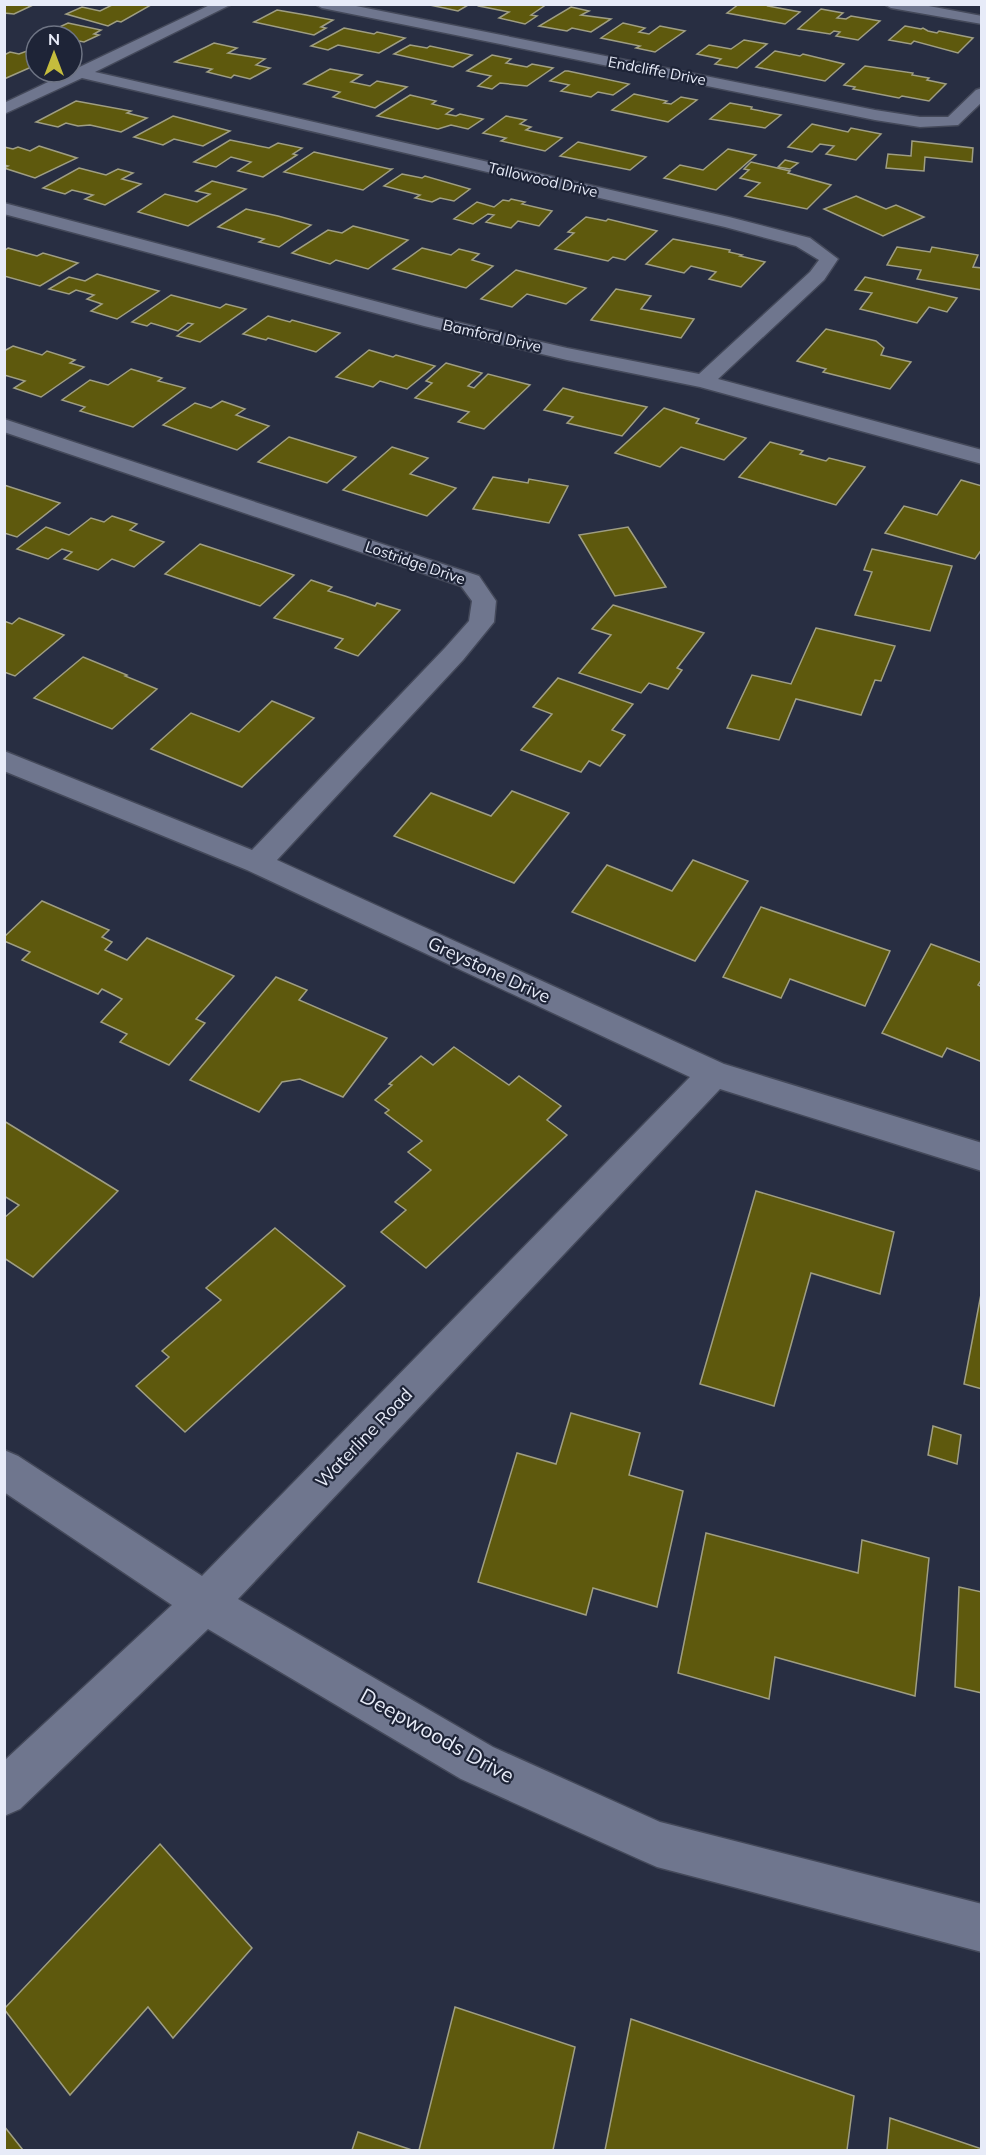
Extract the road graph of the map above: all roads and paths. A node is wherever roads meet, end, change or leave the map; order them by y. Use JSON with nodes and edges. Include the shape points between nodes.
{"nodes":[{"id":1,"x":225,"y":4,"type":"edge"},
{"id":2,"x":322,"y":4,"type":"edge"},
{"id":3,"x":891,"y":4,"type":"edge"},
{"id":4,"x":981,"y":20,"type":"edge"},
{"id":5,"x":84,"y":72,"type":"edge"},
{"id":6,"x":84,"y":74,"type":"edge"},
{"id":7,"x":57,"y":84,"type":"edge"},
{"id":8,"x":981,"y":93,"type":"edge"},
{"id":9,"x":4,"y":109,"type":"edge"},
{"id":10,"x":4,"y":208,"type":"edge"},
{"id":11,"x":703,"y":381,"type":"junction"},
{"id":12,"x":4,"y":425,"type":"edge"},
{"id":13,"x":981,"y":457,"type":"edge"},
{"id":14,"x":4,"y":760,"type":"edge"},
{"id":15,"x":257,"y":862,"type":"junction"},
{"id":16,"x":714,"y":1074,"type":"junction"},
{"id":17,"x":981,"y":1156,"type":"edge"},
{"id":18,"x":4,"y":1469,"type":"edge"},
{"id":19,"x":205,"y":1603,"type":"junction"},
{"id":20,"x":4,"y":1793,"type":"edge"},
{"id":21,"x":981,"y":1929,"type":"edge"}],
"edges":[{"from":1,"to":5,"type":"street"},
{"from":2,"to":8,"type":"street","name":"Endcliffe Drive","via":[[920,122],[952,122]]},
{"from":3,"to":4,"type":"street"},
{"from":6,"to":11,"type":"street","name":"Tallowood Drive","via":[[729,222],[803,242],[829,259],[817,276]]},
{"from":7,"to":9,"type":"street"},
{"from":10,"to":11,"type":"street","name":"Bamford Drive","via":[[431,322]]},
{"from":11,"to":13,"type":"street","name":"Bamford Drive"},
{"from":12,"to":15,"type":"street","name":"Lostridge Drive","via":[[470,581],[484,601],[481,622],[454,654]]},
{"from":14,"to":15,"type":"street","name":"Greystone Drive"},
{"from":15,"to":16,"type":"street","name":"Greystone Drive"},
{"from":16,"to":17,"type":"street","name":"Greystone Drive"},
{"from":16,"to":19,"type":"street","name":"Waterline Road"},
{"from":18,"to":19,"type":"street","name":"Deepwoods Drive"},
{"from":19,"to":20,"type":"street","name":"Waterline Road"},
{"from":19,"to":21,"type":"street","name":"Deepwoods Drive","via":[[477,1763],[657,1844]]}]}
